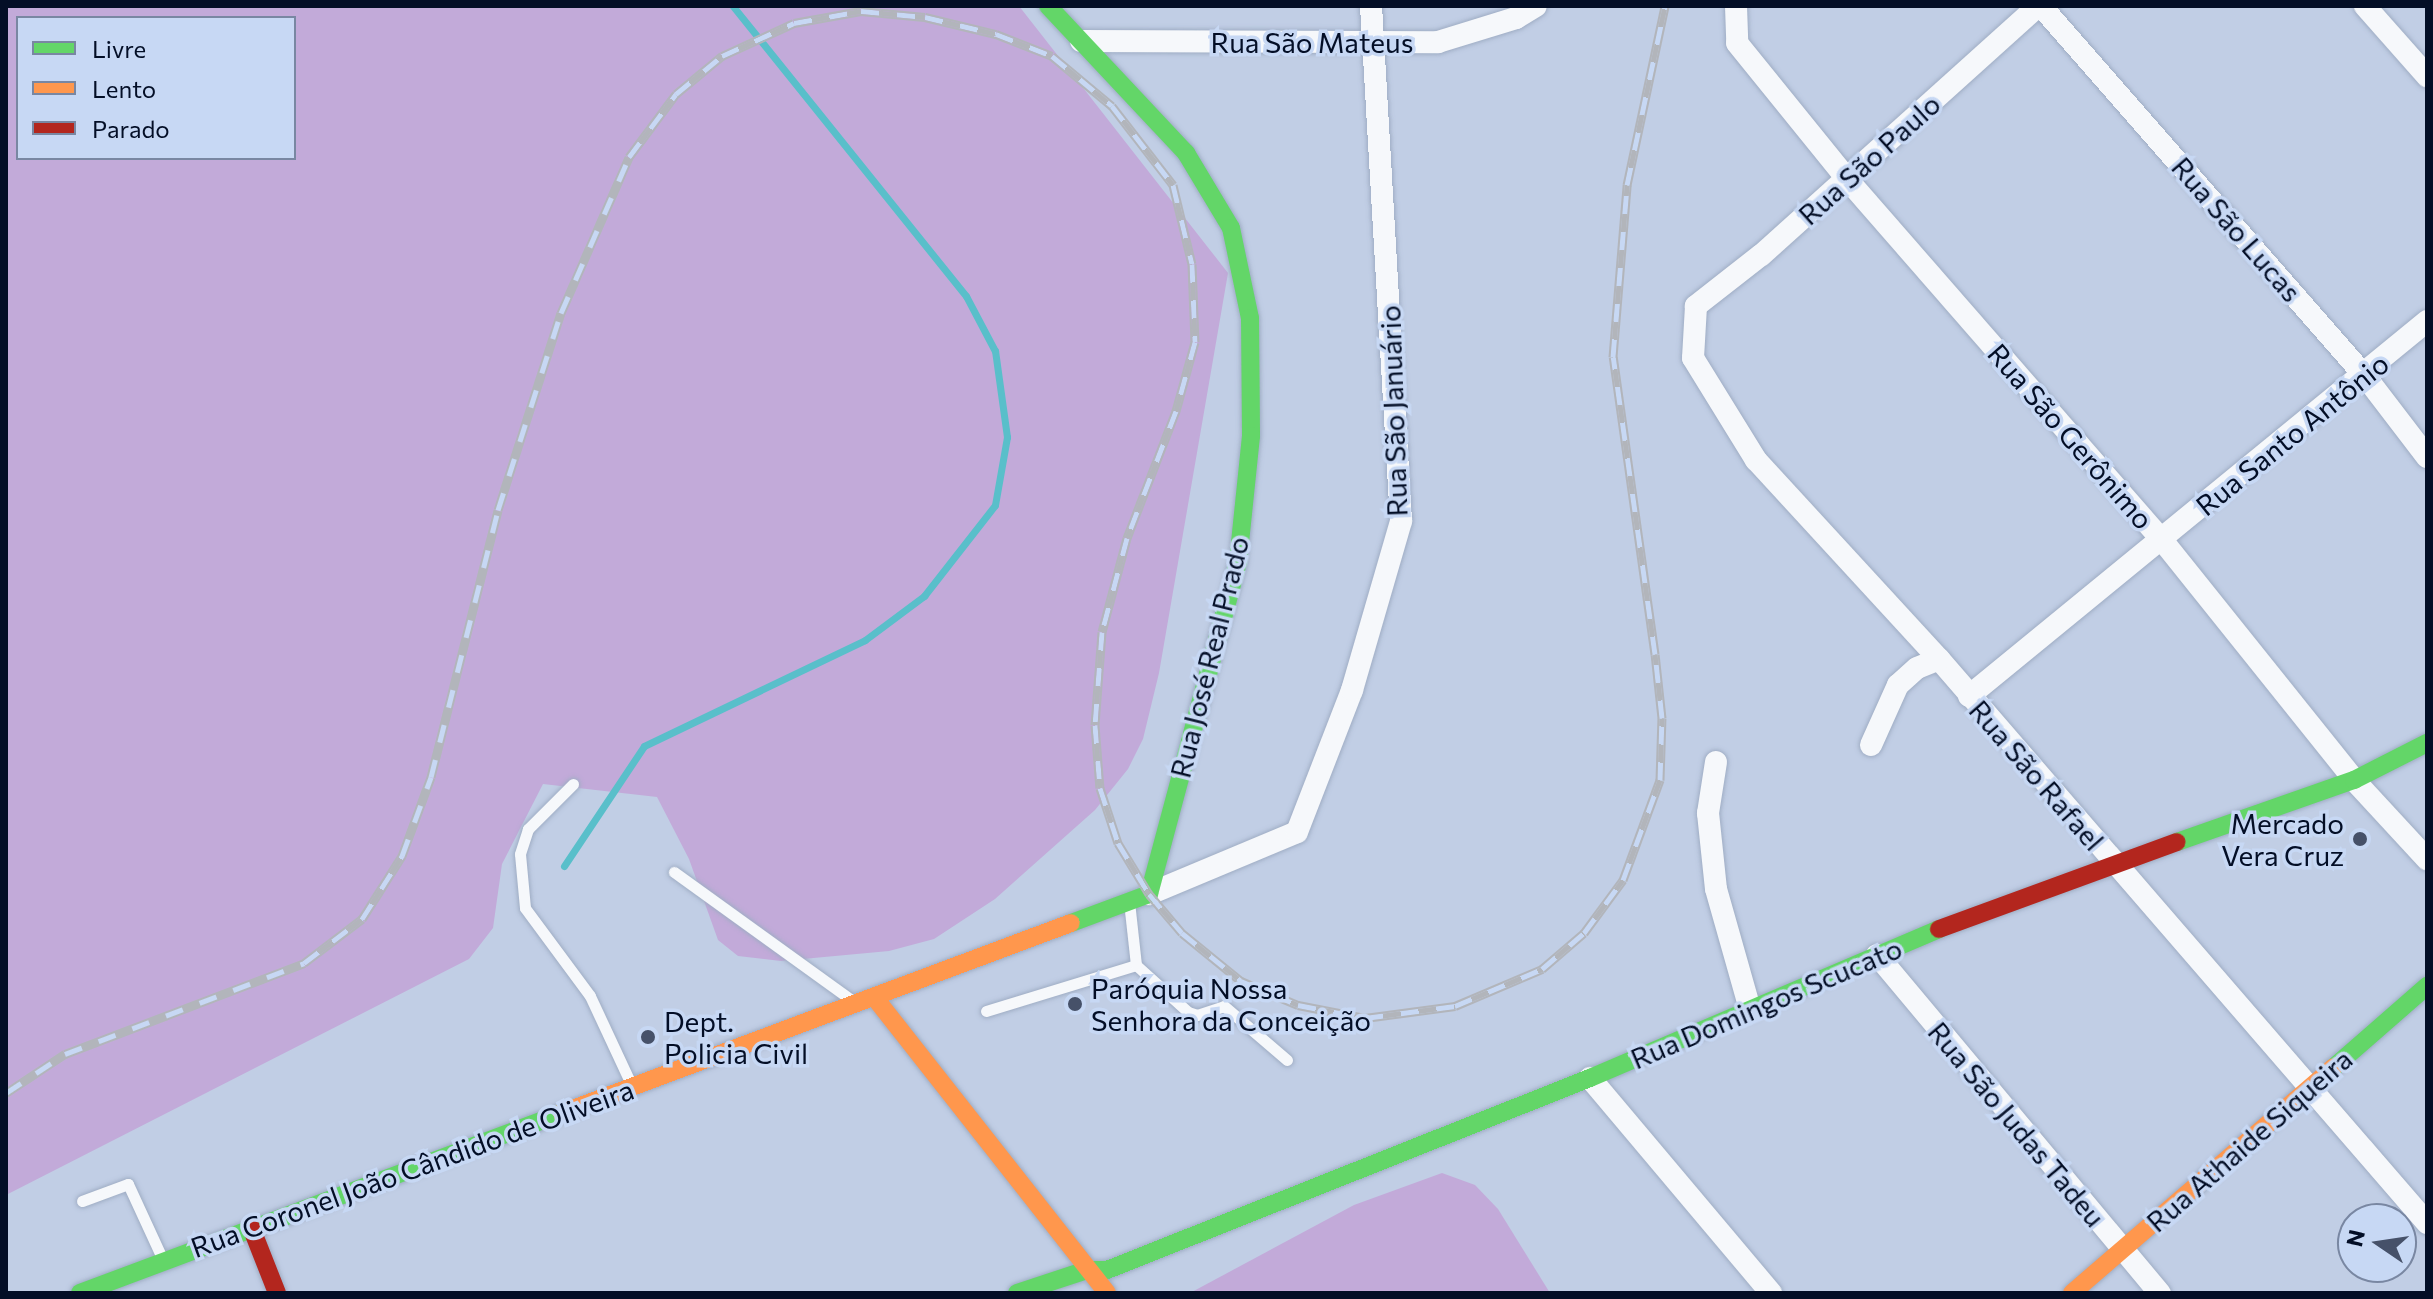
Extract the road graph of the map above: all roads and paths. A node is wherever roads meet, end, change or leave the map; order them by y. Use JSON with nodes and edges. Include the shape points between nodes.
{"nodes":[{"id":1,"x":1048,"y":6,"type":"edge"},
{"id":2,"x":1371,"y":6,"type":"edge"},
{"id":3,"x":1536,"y":6,"type":"edge"},
{"id":4,"x":1736,"y":6,"type":"edge"},
{"id":5,"x":2040,"y":6,"type":"edge"},
{"id":6,"x":2365,"y":6,"type":"edge"},
{"id":7,"x":1081,"y":41,"type":"junction"},
{"id":8,"x":1375,"y":45,"type":"junction"},
{"id":9,"x":2427,"y":76,"type":"edge"},
{"id":10,"x":1847,"y":179,"type":"junction"},
{"id":11,"x":1696,"y":306,"type":"joint"},
{"id":12,"x":2427,"y":321,"type":"edge"},
{"id":13,"x":2365,"y":376,"type":"junction"},
{"id":14,"x":2427,"y":457,"type":"edge"},
{"id":15,"x":2162,"y":540,"type":"junction"},
{"id":16,"x":1939,"y":659,"type":"junction"},
{"id":17,"x":1969,"y":696,"type":"junction"},
{"id":18,"x":2427,"y":743,"type":"edge"},
{"id":19,"x":1871,"y":745,"type":"dead end"},
{"id":20,"x":1716,"y":762,"type":"dead end"},
{"id":21,"x":2354,"y":780,"type":"junction"},
{"id":22,"x":573,"y":784,"type":"dead end"},
{"id":23,"x":2427,"y":859,"type":"edge"},
{"id":24,"x":2114,"y":865,"type":"junction"},
{"id":25,"x":674,"y":872,"type":"dead end"},
{"id":26,"x":1139,"y":898,"type":"junction"},
{"id":27,"x":1877,"y":955,"type":"junction"},
{"id":28,"x":1136,"y":965,"type":"junction"},
{"id":29,"x":2427,"y":986,"type":"edge"},
{"id":30,"x":875,"y":998,"type":"junction"},
{"id":31,"x":857,"y":1004,"type":"junction"},
{"id":32,"x":1750,"y":1009,"type":"junction"},
{"id":33,"x":986,"y":1011,"type":"dead end"},
{"id":34,"x":1287,"y":1060,"type":"dead end"},
{"id":35,"x":1590,"y":1078,"type":"junction"},
{"id":36,"x":633,"y":1087,"type":"junction"},
{"id":37,"x":2309,"y":1087,"type":"junction"},
{"id":38,"x":82,"y":1201,"type":"dead end"},
{"id":39,"x":2427,"y":1223,"type":"edge"},
{"id":40,"x":251,"y":1227,"type":"junction"},
{"id":41,"x":2122,"y":1251,"type":"junction"},
{"id":42,"x":164,"y":1260,"type":"junction"},
{"id":43,"x":1099,"y":1278,"type":"edge"},
{"id":44,"x":80,"y":1293,"type":"edge"},
{"id":45,"x":277,"y":1293,"type":"edge"},
{"id":46,"x":1017,"y":1293,"type":"edge"},
{"id":47,"x":1069,"y":1293,"type":"edge"},
{"id":48,"x":1771,"y":1293,"type":"edge"},
{"id":49,"x":2072,"y":1293,"type":"edge"},
{"id":50,"x":2160,"y":1293,"type":"edge"}],
"edges":[{"from":1,"to":7,"type":"street","name":"Rua José Real Prado"},
{"from":2,"to":8,"type":"street","name":"Rua São Januário"},
{"from":3,"to":8,"type":"street","name":"Rua São Mateus","via":[[1467,36]]},
{"from":4,"to":10,"type":"street","name":"Rua São Gerônimo","via":[[1737,43]]},
{"from":5,"to":10,"type":"street","name":"Rua São Paulo"},
{"from":5,"to":13,"type":"street","name":"Rua São Lucas"},
{"from":6,"to":9,"type":"street"},
{"from":7,"to":8,"type":"street","name":"Rua São Mateus"},
{"from":7,"to":26,"type":"street","name":"Rua José Real Prado","via":[[1186,153],[1231,228],[1250,318],[1251,436],[1238,562]]},
{"from":8,"to":26,"type":"street","name":"Rua São Januário","via":[[1401,521],[1352,690],[1297,832]]},
{"from":10,"to":11,"type":"street","name":"Rua São Paulo"},
{"from":10,"to":15,"type":"street","name":"Rua São Gerônimo"},
{"from":11,"to":16,"type":"street","name":"Rua São Rafael","via":[[1693,358],[1756,460]]},
{"from":12,"to":13,"type":"street","name":"Rua Santo Antônio"},
{"from":13,"to":14,"type":"street","name":"Rua São Lucas"},
{"from":13,"to":15,"type":"street","name":"Rua Santo Antônio"},
{"from":15,"to":17,"type":"street","name":"Rua Santo Antônio"},
{"from":15,"to":21,"type":"street","name":"Rua São Gerônimo"},
{"from":16,"to":17,"type":"street","name":"Rua São Rafael"},
{"from":16,"to":19,"type":"street","via":[[1917,668],[1898,685]]},
{"from":17,"to":24,"type":"street","name":"Rua São Rafael"},
{"from":18,"to":21,"type":"street","name":"Rua Domingos Scucato"},
{"from":20,"to":32,"type":"street","via":[[1708,813],[1716,889]]},
{"from":21,"to":23,"type":"street","name":"Rua São Gerônimo"},
{"from":21,"to":24,"type":"street","name":"Rua Domingos Scucato"},
{"from":22,"to":36,"type":"lane","via":[[528,829],[520,854],[525,908],[590,996]]},
{"from":24,"to":27,"type":"street","name":"Rua Domingos Scucato"},
{"from":24,"to":37,"type":"street","name":"Rua São Rafael"},
{"from":25,"to":31,"type":"lane"},
{"from":26,"to":28,"type":"lane"},
{"from":26,"to":30,"type":"street","name":"Rua Coronel João Cândido de Oliveira"},
{"from":27,"to":32,"type":"street","name":"Rua Domingos Scucato"},
{"from":27,"to":41,"type":"street","name":"Rua São Judas Tadeu"},
{"from":28,"to":33,"type":"lane"},
{"from":28,"to":34,"type":"lane","via":[[1188,1012],[1197,1015],[1224,1006]]},
{"from":29,"to":37,"type":"street","name":"Rua Athaide Siqueira"},
{"from":30,"to":31,"type":"street","name":"Rua Coronel João Cândido de Oliveira"},
{"from":30,"to":43,"type":"street"},
{"from":31,"to":36,"type":"street","name":"Rua Coronel João Cândido de Oliveira"},
{"from":32,"to":35,"type":"street","name":"Rua Domingos Scucato"},
{"from":35,"to":43,"type":"street","name":"Rua Domingos Scucato"},
{"from":35,"to":48,"type":"street"},
{"from":36,"to":40,"type":"street","name":"Rua Coronel João Cândido de Oliveira"},
{"from":37,"to":39,"type":"street","name":"Rua São Rafael"},
{"from":37,"to":41,"type":"street","name":"Rua Athaide Siqueira"},
{"from":38,"to":42,"type":"lane","via":[[128,1184]]},
{"from":40,"to":42,"type":"street","name":"Rua Coronel João Cândido de Oliveira"},
{"from":40,"to":45,"type":"street"},
{"from":41,"to":49,"type":"street","name":"Rua Athaide Siqueira"},
{"from":41,"to":50,"type":"street","name":"Rua São Judas Tadeu"},
{"from":42,"to":44,"type":"street","name":"Rua Coronel João Cândido de Oliveira"},
{"from":43,"to":46,"type":"street","name":"Rua Domingos Scucato"},
{"from":43,"to":47,"type":"street","name":"Rua Domingos Scucato"}]}
